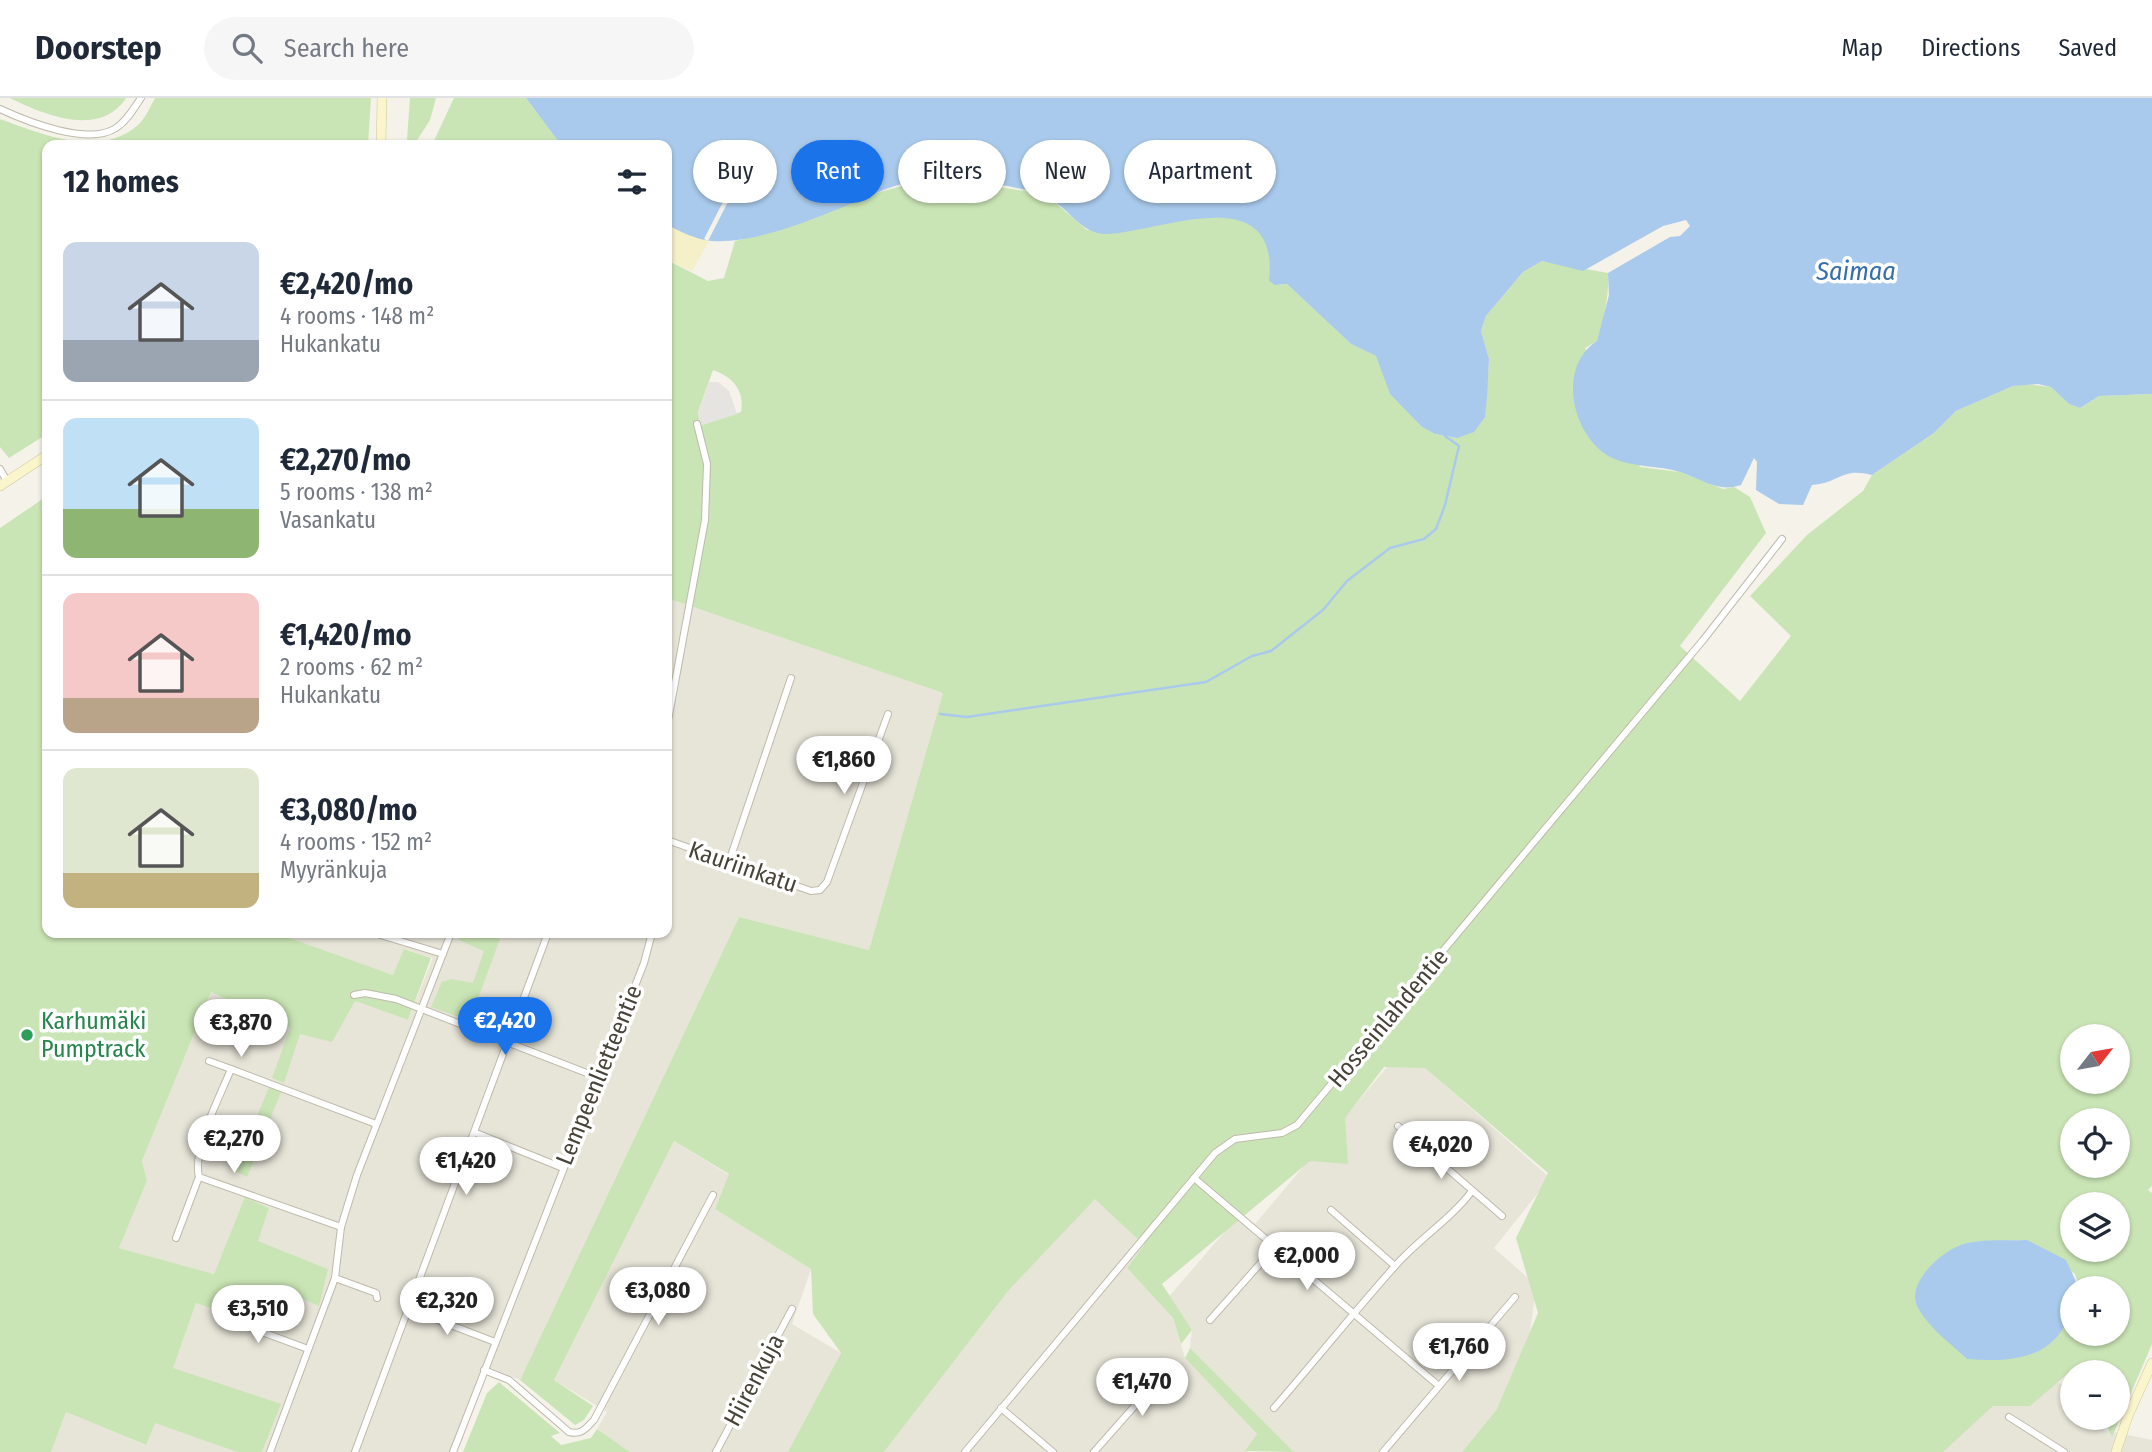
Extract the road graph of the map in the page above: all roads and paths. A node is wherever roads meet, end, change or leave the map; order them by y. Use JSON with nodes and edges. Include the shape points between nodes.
{"nodes":[{"id":1,"x":141,"y":98,"type":"edge"},
{"id":2,"x":382,"y":98,"type":"edge"},
{"id":3,"x":0,"y":109,"type":"edge"},
{"id":4,"x":381,"y":140,"type":"edge"},
{"id":5,"x":698,"y":424,"type":"dead end"},
{"id":6,"x":42,"y":458,"type":"edge"},
{"id":7,"x":0,"y":469,"type":"edge"},
{"id":8,"x":4,"y":483,"type":"edge"},
{"id":9,"x":1782,"y":539,"type":"dead end"},
{"id":10,"x":791,"y":678,"type":"dead end"},
{"id":11,"x":672,"y":699,"type":"edge"},
{"id":12,"x":888,"y":714,"type":"dead end"},
{"id":13,"x":672,"y":842,"type":"edge"},
{"id":14,"x":729,"y":863,"type":"junction"},
{"id":15,"x":390,"y":938,"type":"edge"},
{"id":16,"x":449,"y":938,"type":"edge"},
{"id":17,"x":546,"y":938,"type":"edge"},
{"id":18,"x":651,"y":938,"type":"edge"},
{"id":19,"x":443,"y":954,"type":"junction"},
{"id":20,"x":354,"y":995,"type":"dead end"},
{"id":21,"x":422,"y":1010,"type":"junction"},
{"id":22,"x":508,"y":1043,"type":"junction"},
{"id":23,"x":209,"y":1061,"type":"dead end"},
{"id":24,"x":231,"y":1069,"type":"junction"},
{"id":25,"x":597,"y":1077,"type":"junction"},
{"id":26,"x":376,"y":1124,"type":"junction"},
{"id":27,"x":1398,"y":1126,"type":"dead end"},
{"id":28,"x":476,"y":1133,"type":"junction"},
{"id":29,"x":563,"y":1168,"type":"junction"},
{"id":30,"x":199,"y":1177,"type":"junction"},
{"id":31,"x":1194,"y":1178,"type":"junction"},
{"id":32,"x":1472,"y":1191,"type":"junction"},
{"id":33,"x":713,"y":1195,"type":"dead end"},
{"id":34,"x":1331,"y":1210,"type":"dead end"},
{"id":35,"x":1502,"y":1216,"type":"dead end"},
{"id":36,"x":341,"y":1227,"type":"junction"},
{"id":37,"x":176,"y":1238,"type":"dead end"},
{"id":38,"x":1275,"y":1247,"type":"junction"},
{"id":39,"x":1395,"y":1266,"type":"junction"},
{"id":40,"x":335,"y":1278,"type":"junction"},
{"id":41,"x":1515,"y":1297,"type":"dead end"},
{"id":42,"x":377,"y":1298,"type":"dead end"},
{"id":43,"x":409,"y":1309,"type":"junction"},
{"id":44,"x":792,"y":1309,"type":"dead end"},
{"id":45,"x":219,"y":1315,"type":"dead end"},
{"id":46,"x":1355,"y":1315,"type":"junction"},
{"id":47,"x":1210,"y":1320,"type":"dead end"},
{"id":48,"x":495,"y":1342,"type":"junction"},
{"id":49,"x":308,"y":1349,"type":"junction"},
{"id":50,"x":2152,"y":1363,"type":"edge"},
{"id":51,"x":1169,"y":1367,"type":"dead end"},
{"id":52,"x":484,"y":1370,"type":"junction"},
{"id":53,"x":1438,"y":1386,"type":"junction"},
{"id":54,"x":1001,"y":1408,"type":"junction"},
{"id":55,"x":1275,"y":1408,"type":"dead end"},
{"id":56,"x":2009,"y":1417,"type":"dead end"},
{"id":57,"x":270,"y":1452,"type":"edge"},
{"id":58,"x":355,"y":1452,"type":"edge"},
{"id":59,"x":453,"y":1452,"type":"edge"},
{"id":60,"x":716,"y":1452,"type":"edge"},
{"id":61,"x":965,"y":1452,"type":"edge"},
{"id":62,"x":1053,"y":1452,"type":"edge"},
{"id":63,"x":1094,"y":1452,"type":"edge"},
{"id":64,"x":1383,"y":1452,"type":"edge"},
{"id":65,"x":2064,"y":1452,"type":"edge"},
{"id":66,"x":2116,"y":1452,"type":"edge"}],
"edges":[{"from":1,"to":3,"type":"street","via":[[121,124],[97,134],[44,127]]},
{"from":2,"to":4,"type":"street"},
{"from":5,"to":11,"type":"street","via":[[707,464],[705,520]]},
{"from":6,"to":8,"type":"street"},
{"from":7,"to":8,"type":"street"},
{"from":9,"to":31,"type":"street","name":"Hosseinlahdentie","via":[[1704,639],[1297,1125],[1282,1133],[1235,1139],[1215,1153]]},
{"from":10,"to":14,"type":"street"},
{"from":12,"to":14,"type":"street","name":"Kauriinkatu","via":[[827,882],[820,890],[811,891]]},
{"from":13,"to":14,"type":"street","name":"Kauriinkatu"},
{"from":15,"to":19,"type":"street"},
{"from":16,"to":19,"type":"street"},
{"from":17,"to":22,"type":"street"},
{"from":18,"to":25,"type":"street","name":"Lempeenlietteentie"},
{"from":19,"to":21,"type":"street"},
{"from":20,"to":21,"type":"street","via":[[380,995]]},
{"from":21,"to":22,"type":"street"},
{"from":21,"to":26,"type":"street"},
{"from":22,"to":25,"type":"street"},
{"from":22,"to":28,"type":"street"},
{"from":23,"to":24,"type":"street"},
{"from":24,"to":26,"type":"street"},
{"from":24,"to":30,"type":"street","via":[[200,1149]]},
{"from":25,"to":29,"type":"street","name":"Lempeenlietteentie"},
{"from":26,"to":36,"type":"street"},
{"from":27,"to":32,"type":"street"},
{"from":28,"to":29,"type":"street"},
{"from":28,"to":43,"type":"street"},
{"from":29,"to":48,"type":"street","name":"Lempeenlietteentie"},
{"from":30,"to":36,"type":"street"},
{"from":30,"to":37,"type":"street"},
{"from":31,"to":38,"type":"street"},
{"from":31,"to":54,"type":"street","name":"Hosseinlahdentie"},
{"from":32,"to":35,"type":"street"},
{"from":32,"to":39,"type":"street","via":[[1454,1214],[1420,1239]]},
{"from":33,"to":52,"type":"street","via":[[594,1420],[578,1434],[569,1432],[509,1380]]},
{"from":34,"to":39,"type":"street"},
{"from":36,"to":40,"type":"street"},
{"from":38,"to":46,"type":"street"},
{"from":38,"to":47,"type":"street"},
{"from":39,"to":46,"type":"street"},
{"from":40,"to":42,"type":"street","via":[[376,1293]]},
{"from":40,"to":49,"type":"street"},
{"from":41,"to":53,"type":"street"},
{"from":43,"to":48,"type":"street"},
{"from":43,"to":58,"type":"street"},
{"from":44,"to":60,"type":"street","name":"Hiirenkuja"},
{"from":45,"to":49,"type":"street"},
{"from":46,"to":53,"type":"street"},
{"from":46,"to":55,"type":"street"},
{"from":48,"to":52,"type":"street","name":"Lempeenlietteentie"},
{"from":49,"to":57,"type":"street"},
{"from":50,"to":66,"type":"street"},
{"from":51,"to":63,"type":"street"},
{"from":52,"to":59,"type":"street","name":"Lempeenlietteentie"},
{"from":53,"to":64,"type":"street"},
{"from":54,"to":61,"type":"street","name":"Hosseinlahdentie"},
{"from":54,"to":62,"type":"street"},
{"from":56,"to":65,"type":"street"}]}
